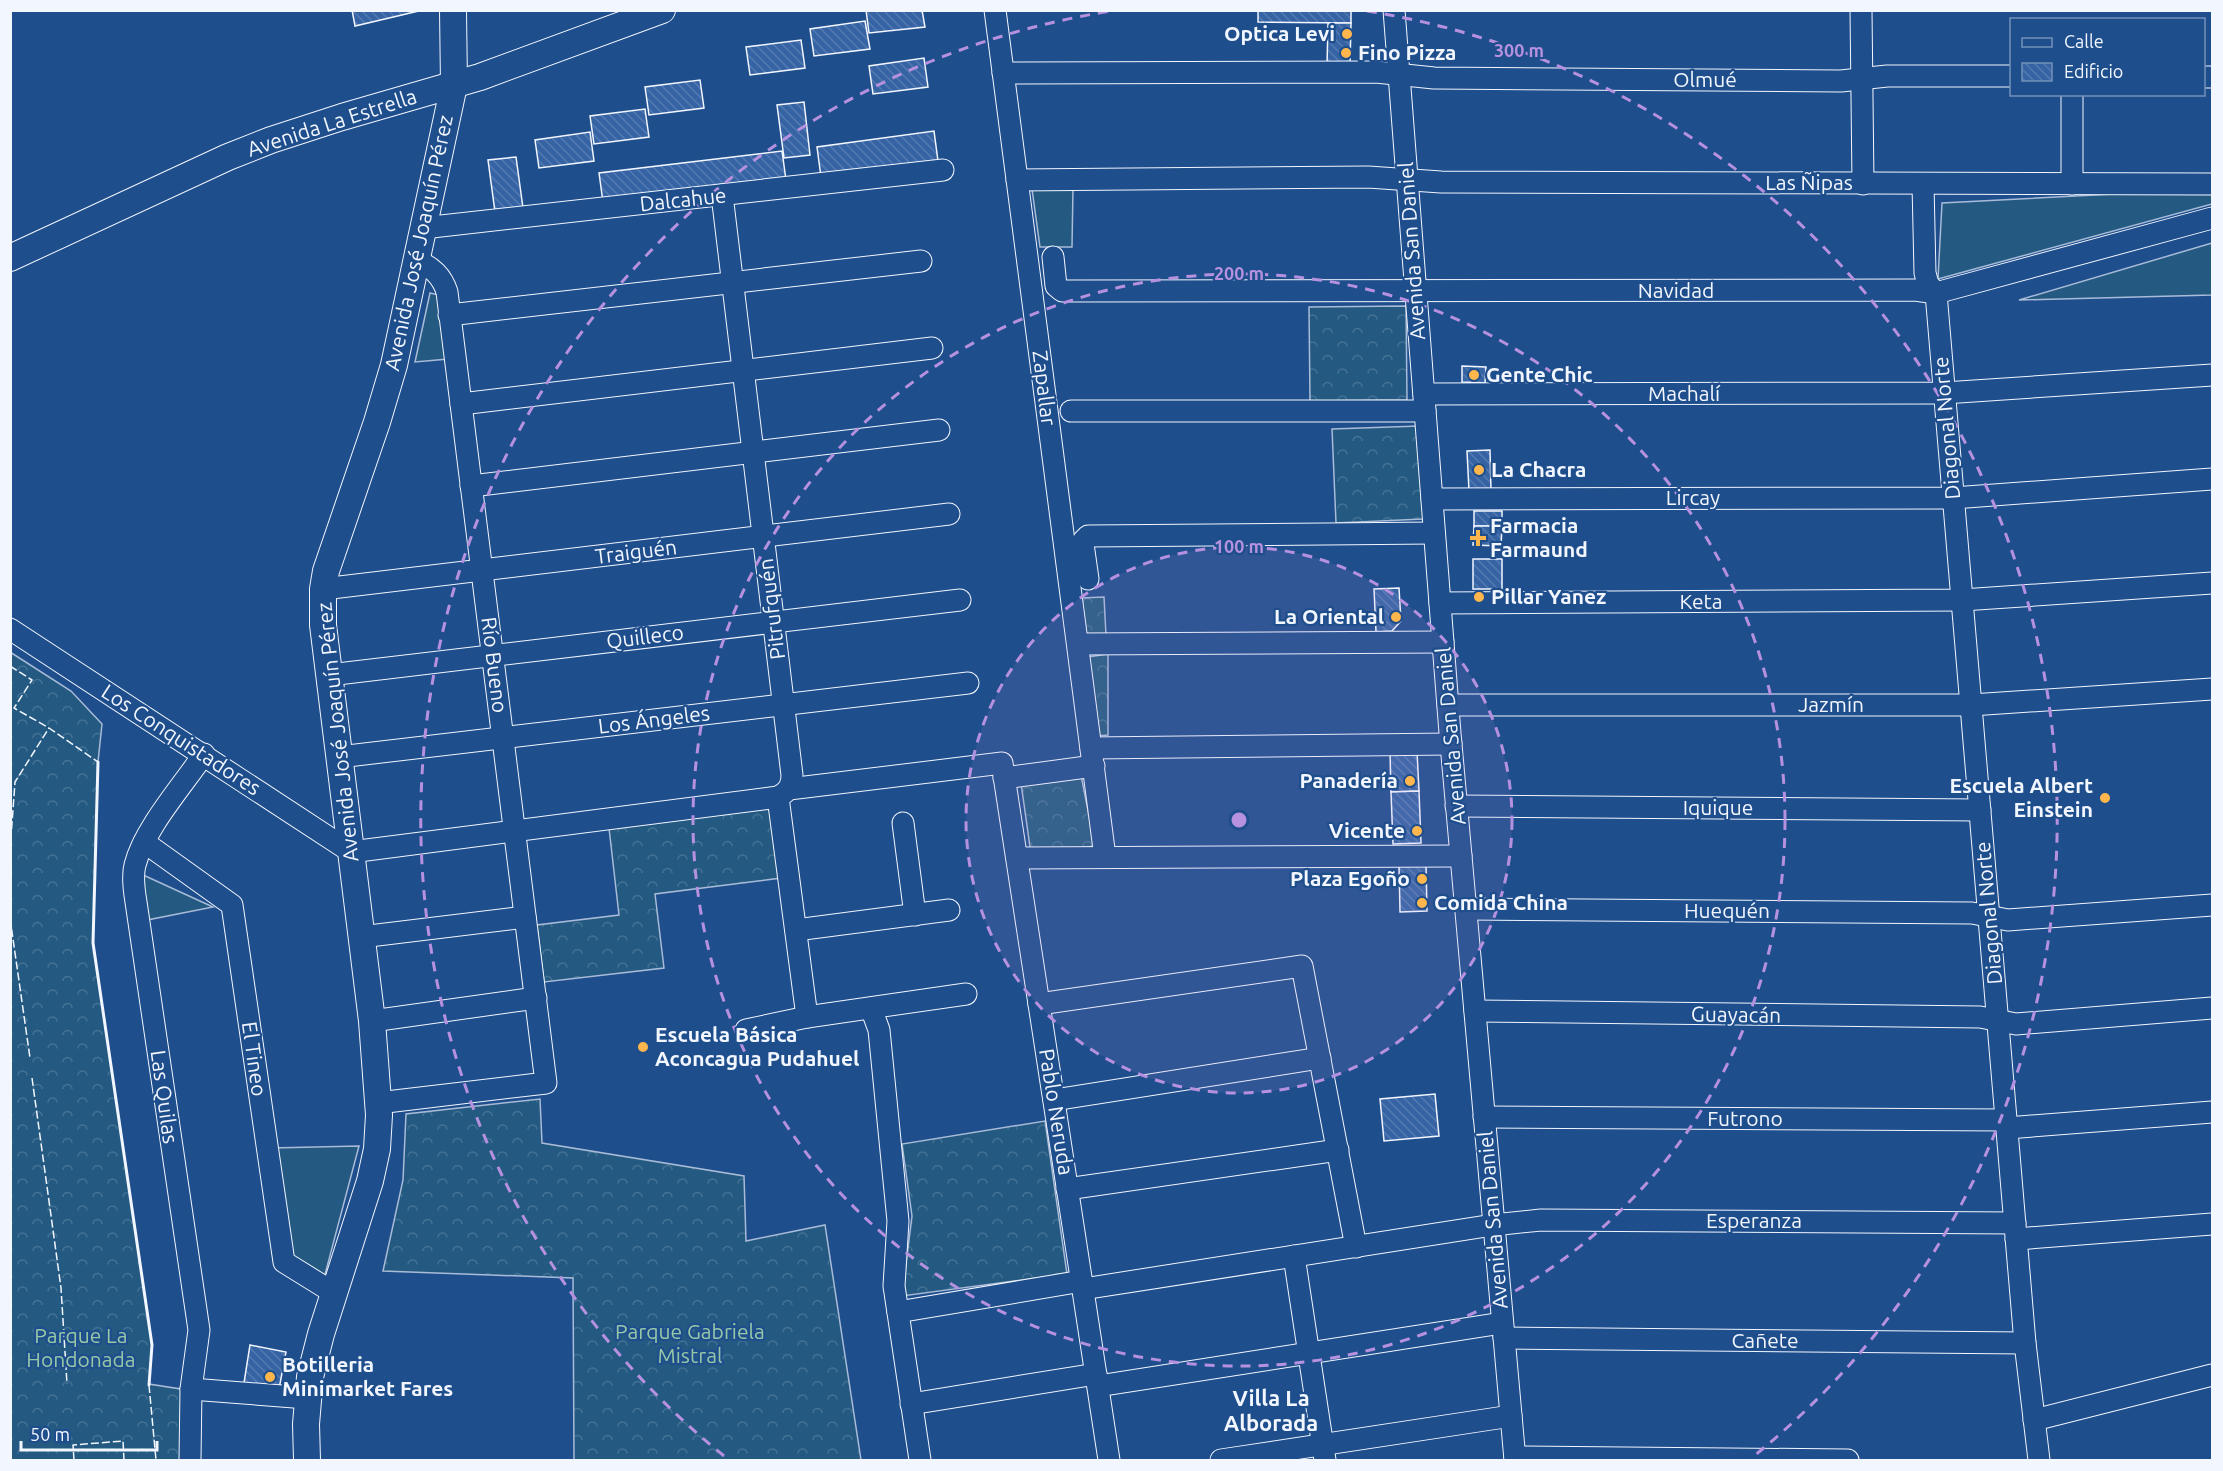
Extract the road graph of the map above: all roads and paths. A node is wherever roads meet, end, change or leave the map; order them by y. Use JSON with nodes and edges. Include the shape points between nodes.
{"nodes":[{"id":1,"x":453,"y":10,"type":"edge"},
{"id":2,"x":662,"y":10,"type":"edge"},
{"id":3,"x":995,"y":10,"type":"edge"},
{"id":4,"x":1394,"y":10,"type":"edge"},
{"id":5,"x":1861,"y":10,"type":"edge"},
{"id":6,"x":1003,"y":73,"type":"junction"},
{"id":7,"x":1398,"y":75,"type":"junction"},
{"id":8,"x":2010,"y":76,"type":"edge"},
{"id":9,"x":1862,"y":78,"type":"junction"},
{"id":10,"x":454,"y":85,"type":"junction"},
{"id":11,"x":2072,"y":96,"type":"edge"},
{"id":12,"x":943,"y":171,"type":"dead end"},
{"id":13,"x":1407,"y":178,"type":"junction"},
{"id":14,"x":1017,"y":180,"type":"junction"},
{"id":15,"x":1863,"y":184,"type":"junction"},
{"id":16,"x":1923,"y":184,"type":"junction"},
{"id":17,"x":2072,"y":184,"type":"junction"},
{"id":18,"x":2212,"y":184,"type":"edge"},
{"id":19,"x":722,"y":195,"type":"junction"},
{"id":20,"x":2212,"y":218,"type":"edge"},
{"id":21,"x":423,"y":228,"type":"junction"},
{"id":22,"x":1053,"y":257,"type":"dead end"},
{"id":23,"x":10,"y":258,"type":"edge"},
{"id":24,"x":416,"y":260,"type":"junction"},
{"id":25,"x":921,"y":261,"type":"dead end"},
{"id":26,"x":733,"y":283,"type":"junction"},
{"id":27,"x":1415,"y":292,"type":"junction"},
{"id":28,"x":1936,"y":293,"type":"junction"},
{"id":29,"x":449,"y":315,"type":"junction"},
{"id":30,"x":932,"y":348,"type":"dead end"},
{"id":31,"x":743,"y":370,"type":"junction"},
{"id":32,"x":2212,"y":375,"type":"edge"},
{"id":33,"x":1944,"y":393,"type":"junction"},
{"id":34,"x":1424,"y":402,"type":"junction"},
{"id":35,"x":461,"y":404,"type":"junction"},
{"id":36,"x":1071,"y":411,"type":"dead end"},
{"id":37,"x":939,"y":430,"type":"dead end"},
{"id":38,"x":753,"y":452,"type":"junction"},
{"id":39,"x":2212,"y":479,"type":"edge"},
{"id":40,"x":471,"y":486,"type":"junction"},
{"id":41,"x":1953,"y":498,"type":"junction"},
{"id":42,"x":1432,"y":499,"type":"junction"},
{"id":43,"x":949,"y":514,"type":"dead end"},
{"id":44,"x":1434,"y":533,"type":"junction"},
{"id":45,"x":764,"y":537,"type":"junction"},
{"id":46,"x":482,"y":570,"type":"junction"},
{"id":47,"x":1088,"y":579,"type":"dead end"},
{"id":48,"x":2212,"y":582,"type":"edge"},
{"id":49,"x":323,"y":589,"type":"junction"},
{"id":50,"x":960,"y":600,"type":"dead end"},
{"id":51,"x":1962,"y":600,"type":"junction"},
{"id":52,"x":1440,"y":603,"type":"junction"},
{"id":53,"x":774,"y":622,"type":"junction"},
{"id":54,"x":10,"y":628,"type":"edge"},
{"id":55,"x":1443,"y":642,"type":"junction"},
{"id":56,"x":1078,"y":644,"type":"junction"},
{"id":57,"x":492,"y":655,"type":"junction"},
{"id":58,"x":329,"y":675,"type":"junction"},
{"id":59,"x":968,"y":683,"type":"dead end"},
{"id":60,"x":2212,"y":689,"type":"edge"},
{"id":61,"x":784,"y":705,"type":"junction"},
{"id":62,"x":1448,"y":705,"type":"junction"},
{"id":63,"x":1971,"y":705,"type":"junction"},
{"id":64,"x":503,"y":738,"type":"junction"},
{"id":65,"x":1451,"y":744,"type":"junction"},
{"id":66,"x":204,"y":754,"type":"junction"},
{"id":67,"x":339,"y":757,"type":"junction"},
{"id":68,"x":1092,"y":757,"type":"junction"},
{"id":69,"x":1003,"y":771,"type":"junction"},
{"id":70,"x":784,"y":793,"type":"junction"},
{"id":71,"x":1456,"y":806,"type":"junction"},
{"id":72,"x":1980,"y":810,"type":"junction"},
{"id":73,"x":903,"y":823,"type":"dead end"},
{"id":74,"x":514,"y":831,"type":"junction"},
{"id":75,"x":144,"y":842,"type":"junction"},
{"id":76,"x":351,"y":852,"type":"junction"},
{"id":77,"x":1461,"y":856,"type":"junction"},
{"id":78,"x":1105,"y":857,"type":"junction"},
{"id":79,"x":1017,"y":858,"type":"junction"},
{"id":80,"x":2212,"y":905,"type":"edge"},
{"id":81,"x":1466,"y":909,"type":"junction"},
{"id":82,"x":949,"y":910,"type":"dead end"},
{"id":83,"x":915,"y":915,"type":"junction"},
{"id":84,"x":1989,"y":916,"type":"junction"},
{"id":85,"x":525,"y":917,"type":"junction"},
{"id":86,"x":796,"y":930,"type":"junction"},
{"id":87,"x":361,"y":937,"type":"junction"},
{"id":88,"x":966,"y":994,"type":"dead end"},
{"id":89,"x":536,"y":998,"type":"junction"},
{"id":90,"x":1039,"y":1004,"type":"junction"},
{"id":91,"x":871,"y":1008,"type":"junction"},
{"id":92,"x":2212,"y":1008,"type":"edge"},
{"id":93,"x":1474,"y":1011,"type":"junction"},
{"id":94,"x":807,"y":1017,"type":"junction"},
{"id":95,"x":372,"y":1021,"type":"junction"},
{"id":96,"x":1998,"y":1021,"type":"junction"},
{"id":97,"x":746,"y":1030,"type":"dead end"},
{"id":98,"x":1320,"y":1058,"type":"junction"},
{"id":99,"x":1054,"y":1100,"type":"junction"},
{"id":100,"x":378,"y":1103,"type":"junction"},
{"id":101,"x":2212,"y":1112,"type":"edge"},
{"id":102,"x":1484,"y":1117,"type":"junction"},
{"id":103,"x":2007,"y":1124,"type":"junction"},
{"id":104,"x":1338,"y":1150,"type":"junction"},
{"id":105,"x":1067,"y":1189,"type":"junction"},
{"id":106,"x":2212,"y":1224,"type":"edge"},
{"id":107,"x":1493,"y":1225,"type":"junction"},
{"id":108,"x":2016,"y":1231,"type":"junction"},
{"id":109,"x":1356,"y":1247,"type":"junction"},
{"id":110,"x":1294,"y":1256,"type":"junction"},
{"id":111,"x":1082,"y":1285,"type":"junction"},
{"id":112,"x":334,"y":1293,"type":"junction"},
{"id":113,"x":898,"y":1312,"type":"junction"},
{"id":114,"x":1503,"y":1331,"type":"junction"},
{"id":115,"x":2025,"y":1343,"type":"junction"},
{"id":116,"x":1308,"y":1353,"type":"junction"},
{"id":117,"x":2212,"y":1375,"type":"edge"},
{"id":118,"x":1097,"y":1380,"type":"junction"},
{"id":119,"x":191,"y":1389,"type":"junction"},
{"id":120,"x":307,"y":1398,"type":"junction"},
{"id":121,"x":911,"y":1404,"type":"junction"},
{"id":122,"x":1511,"y":1416,"type":"junction"},
{"id":123,"x":2034,"y":1420,"type":"junction"},
{"id":124,"x":1324,"y":1453,"type":"edge"},
{"id":125,"x":1515,"y":1459,"type":"edge"},
{"id":126,"x":190,"y":1461,"type":"edge"},
{"id":127,"x":307,"y":1461,"type":"edge"},
{"id":128,"x":920,"y":1461,"type":"edge"},
{"id":129,"x":1109,"y":1461,"type":"edge"},
{"id":130,"x":1221,"y":1461,"type":"edge"},
{"id":131,"x":1848,"y":1461,"type":"edge"},
{"id":132,"x":2039,"y":1461,"type":"edge"}],
"edges":[{"from":1,"to":10,"type":"main road","name":"Avenida José Joaquín Pérez"},
{"from":2,"to":10,"type":"main road","name":"Avenida La Estrella"},
{"from":3,"to":6,"type":"street","name":"Zapallar"},
{"from":4,"to":7,"type":"street","name":"Avenida San Daniel"},
{"from":5,"to":9,"type":"street"},
{"from":6,"to":7,"type":"street","name":"Olmué"},
{"from":6,"to":14,"type":"street","name":"Zapallar"},
{"from":7,"to":9,"type":"street","name":"Olmué","via":[[1829,81]]},
{"from":7,"to":13,"type":"street","name":"Avenida San Daniel"},
{"from":8,"to":9,"type":"street","name":"Olmué"},
{"from":9,"to":15,"type":"street"},
{"from":10,"to":21,"type":"main road","name":"Avenida José Joaquín Pérez"},
{"from":10,"to":23,"type":"main road","name":"Avenida La Estrella","via":[[271,140]]},
{"from":11,"to":17,"type":"street"},
{"from":12,"to":19,"type":"street","name":"Dalcahue"},
{"from":13,"to":14,"type":"street","name":"Las Ñipas"},
{"from":13,"to":15,"type":"street","name":"Las Ñipas","via":[[1452,182]]},
{"from":13,"to":27,"type":"street","name":"Avenida San Daniel"},
{"from":14,"to":56,"type":"street","name":"Zapallar"},
{"from":15,"to":16,"type":"street","name":"Las Ñipas"},
{"from":16,"to":17,"type":"street","name":"Las Ñipas"},
{"from":16,"to":28,"type":"street","name":"Diagonal Norte","via":[[1925,273]]},
{"from":17,"to":18,"type":"street","name":"Las Ñipas"},
{"from":19,"to":21,"type":"street","name":"Dalcahue"},
{"from":19,"to":26,"type":"street","name":"Pitrufquén"},
{"from":20,"to":28,"type":"street"},
{"from":21,"to":24,"type":"main road","name":"Avenida José Joaquín Pérez"},
{"from":22,"to":27,"type":"street","name":"Navidad","via":[[1056,286],[1062,291]]},
{"from":24,"to":29,"type":"street","name":"Río Bueno","via":[[441,278]]},
{"from":24,"to":49,"type":"main road","name":"Avenida José Joaquín Pérez","via":[[385,396]]},
{"from":25,"to":26,"type":"street"},
{"from":26,"to":29,"type":"street"},
{"from":26,"to":31,"type":"street","name":"Pitrufquén"},
{"from":27,"to":28,"type":"street","name":"Navidad"},
{"from":27,"to":34,"type":"street","name":"Avenida San Daniel"},
{"from":28,"to":33,"type":"street","name":"Diagonal Norte"},
{"from":29,"to":35,"type":"street","name":"Río Bueno"},
{"from":30,"to":31,"type":"street"},
{"from":31,"to":35,"type":"street"},
{"from":31,"to":38,"type":"street","name":"Pitrufquén"},
{"from":32,"to":33,"type":"street","name":"Machalí"},
{"from":33,"to":34,"type":"street","name":"Machalí"},
{"from":33,"to":41,"type":"street","name":"Diagonal Norte"},
{"from":34,"to":36,"type":"street","name":"Machalí"},
{"from":34,"to":42,"type":"street","name":"Avenida San Daniel"},
{"from":35,"to":40,"type":"street","name":"Río Bueno"},
{"from":37,"to":38,"type":"street"},
{"from":38,"to":40,"type":"street"},
{"from":38,"to":45,"type":"street","name":"Pitrufquén"},
{"from":39,"to":41,"type":"street","name":"Lircay"},
{"from":40,"to":46,"type":"street","name":"Río Bueno"},
{"from":41,"to":42,"type":"street","name":"Lircay"},
{"from":41,"to":51,"type":"street","name":"Diagonal Norte"},
{"from":42,"to":44,"type":"street","name":"Avenida San Daniel"},
{"from":43,"to":45,"type":"street","name":"Traiguén"},
{"from":44,"to":47,"type":"street","via":[[1088,536],[1083,541]]},
{"from":44,"to":52,"type":"street","name":"Avenida San Daniel"},
{"from":45,"to":46,"type":"street","name":"Traiguén"},
{"from":45,"to":53,"type":"street","name":"Pitrufquén"},
{"from":46,"to":49,"type":"street","name":"Traiguén"},
{"from":46,"to":57,"type":"street","name":"Río Bueno"},
{"from":48,"to":51,"type":"street","name":"Keta"},
{"from":49,"to":58,"type":"main road","name":"Avenida José Joaquín Pérez"},
{"from":50,"to":53,"type":"street","name":"Quilleco"},
{"from":51,"to":52,"type":"street","name":"Keta"},
{"from":51,"to":63,"type":"street","name":"Diagonal Norte"},
{"from":52,"to":55,"type":"street","name":"Avenida San Daniel"},
{"from":53,"to":57,"type":"street","name":"Quilleco"},
{"from":53,"to":61,"type":"street","name":"Pitrufquén"},
{"from":54,"to":66,"type":"street","name":"Los Conquistadores"},
{"from":55,"to":56,"type":"street"},
{"from":55,"to":62,"type":"street","name":"Avenida San Daniel"},
{"from":56,"to":68,"type":"street","name":"Zapallar"},
{"from":57,"to":58,"type":"street","name":"Quilleco"},
{"from":57,"to":64,"type":"street","name":"Río Bueno"},
{"from":58,"to":67,"type":"main road","name":"Avenida José Joaquín Pérez"},
{"from":59,"to":61,"type":"street","name":"Los Ángeles"},
{"from":60,"to":63,"type":"street","name":"Jazmín"},
{"from":61,"to":64,"type":"street","name":"Los Ángeles"},
{"from":61,"to":70,"type":"street","name":"Pitrufquén","via":[[792,775]]},
{"from":62,"to":63,"type":"street","name":"Jazmín"},
{"from":62,"to":65,"type":"street","name":"Avenida San Daniel"},
{"from":63,"to":72,"type":"street","name":"Diagonal Norte"},
{"from":64,"to":67,"type":"street","name":"Los Ángeles"},
{"from":64,"to":74,"type":"street","name":"Río Bueno"},
{"from":65,"to":68,"type":"street"},
{"from":65,"to":71,"type":"street","name":"Avenida San Daniel"},
{"from":66,"to":75,"type":"street","name":"Las Quilas"},
{"from":66,"to":76,"type":"street","name":"Los Conquistadores"},
{"from":67,"to":76,"type":"main road","name":"Avenida José Joaquín Pérez"},
{"from":68,"to":69,"type":"street"},
{"from":68,"to":78,"type":"street","name":"Zapallar"},
{"from":69,"to":70,"type":"street"},
{"from":69,"to":79,"type":"street","name":"Pablo Neruda"},
{"from":70,"to":74,"type":"street"},
{"from":70,"to":86,"type":"street","name":"Pitrufquén"},
{"from":71,"to":72,"type":"street","name":"Iquique"},
{"from":71,"to":77,"type":"street","name":"Avenida San Daniel"},
{"from":72,"to":84,"type":"street","name":"Diagonal Norte"},
{"from":73,"to":83,"type":"street"},
{"from":74,"to":76,"type":"street"},
{"from":74,"to":85,"type":"street","name":"Río Bueno"},
{"from":75,"to":112,"type":"street","name":"El Tineo","via":[[232,905],[284,1262]]},
{"from":75,"to":119,"type":"street","name":"Las Quilas","via":[[135,864],[134,887],[199,1330]]},
{"from":76,"to":87,"type":"main road","name":"Avenida José Joaquín Pérez"},
{"from":77,"to":78,"type":"street"},
{"from":77,"to":81,"type":"street","name":"Avenida San Daniel"},
{"from":78,"to":79,"type":"street"},
{"from":79,"to":90,"type":"street","name":"Pablo Neruda"},
{"from":80,"to":84,"type":"street","name":"Huequén","via":[[2008,920]]},
{"from":81,"to":84,"type":"street","name":"Huequén"},
{"from":81,"to":93,"type":"street","name":"Avenida San Daniel"},
{"from":82,"to":83,"type":"street"},
{"from":83,"to":86,"type":"street"},
{"from":84,"to":96,"type":"street","name":"Diagonal Norte"},
{"from":85,"to":87,"type":"street"},
{"from":85,"to":89,"type":"street","name":"Río Bueno"},
{"from":86,"to":94,"type":"street","name":"Pitrufquén"},
{"from":87,"to":95,"type":"main road","name":"Avenida José Joaquín Pérez"},
{"from":88,"to":91,"type":"street"},
{"from":89,"to":95,"type":"street"},
{"from":89,"to":100,"type":"street","name":"Río Bueno","via":[[546,1083]]},
{"from":90,"to":98,"type":"street","via":[[1302,966]]},
{"from":90,"to":99,"type":"street","name":"Pablo Neruda"},
{"from":91,"to":94,"type":"street"},
{"from":91,"to":113,"type":"street","via":[[879,1030],[898,1221],[894,1286]]},
{"from":92,"to":96,"type":"street","name":"Guayacán","via":[[2016,1024]]},
{"from":93,"to":96,"type":"street","name":"Guayacán","via":[[1980,1017]]},
{"from":93,"to":102,"type":"street","name":"Avenida San Daniel"},
{"from":94,"to":97,"type":"street"},
{"from":95,"to":100,"type":"main road","name":"Avenida José Joaquín Pérez"},
{"from":96,"to":103,"type":"street","name":"Diagonal Norte"},
{"from":98,"to":99,"type":"street"},
{"from":98,"to":104,"type":"street"},
{"from":99,"to":105,"type":"street","name":"Pablo Neruda"},
{"from":100,"to":112,"type":"main road","name":"Avenida José Joaquín Pérez","via":[[377,1149],[370,1181]]},
{"from":101,"to":103,"type":"street","name":"Futrono"},
{"from":102,"to":103,"type":"street","name":"Futrono"},
{"from":102,"to":107,"type":"street","name":"Avenida San Daniel"},
{"from":103,"to":108,"type":"street","name":"Diagonal Norte"},
{"from":104,"to":105,"type":"street"},
{"from":104,"to":109,"type":"street"},
{"from":105,"to":111,"type":"street","name":"Pablo Neruda"},
{"from":106,"to":108,"type":"street","name":"Esperanza"},
{"from":107,"to":108,"type":"street","name":"Esperanza","via":[[1541,1220]]},
{"from":107,"to":109,"type":"street","name":"Esperanza"},
{"from":107,"to":114,"type":"street","name":"Avenida San Daniel"},
{"from":108,"to":115,"type":"street","name":"Diagonal Norte"},
{"from":109,"to":110,"type":"street","name":"Esperanza"},
{"from":110,"to":111,"type":"street","name":"Esperanza"},
{"from":110,"to":116,"type":"street"},
{"from":111,"to":113,"type":"street","name":"Esperanza"},
{"from":111,"to":118,"type":"street","name":"Pablo Neruda"},
{"from":112,"to":120,"type":"main road","name":"Avenida José Joaquín Pérez"},
{"from":113,"to":121,"type":"street"},
{"from":114,"to":115,"type":"street","name":"Cañete"},
{"from":114,"to":116,"type":"street","name":"Cañete"},
{"from":114,"to":122,"type":"street","name":"Avenida San Daniel"},
{"from":115,"to":123,"type":"street","name":"Diagonal Norte"},
{"from":116,"to":118,"type":"street","name":"Cañete"},
{"from":116,"to":124,"type":"street"},
{"from":117,"to":123,"type":"street"},
{"from":118,"to":121,"type":"street","name":"Cañete"},
{"from":118,"to":129,"type":"street","name":"Pablo Neruda"},
{"from":119,"to":120,"type":"street"},
{"from":119,"to":126,"type":"street","name":"Las Quilas"},
{"from":120,"to":127,"type":"main road","name":"Avenida José Joaquín Pérez"},
{"from":121,"to":128,"type":"street"},
{"from":122,"to":124,"type":"street"},
{"from":122,"to":125,"type":"street","name":"Avenida San Daniel"},
{"from":123,"to":132,"type":"street","name":"Diagonal Norte"},
{"from":124,"to":130,"type":"street"},
{"from":125,"to":131,"type":"street"}]}
